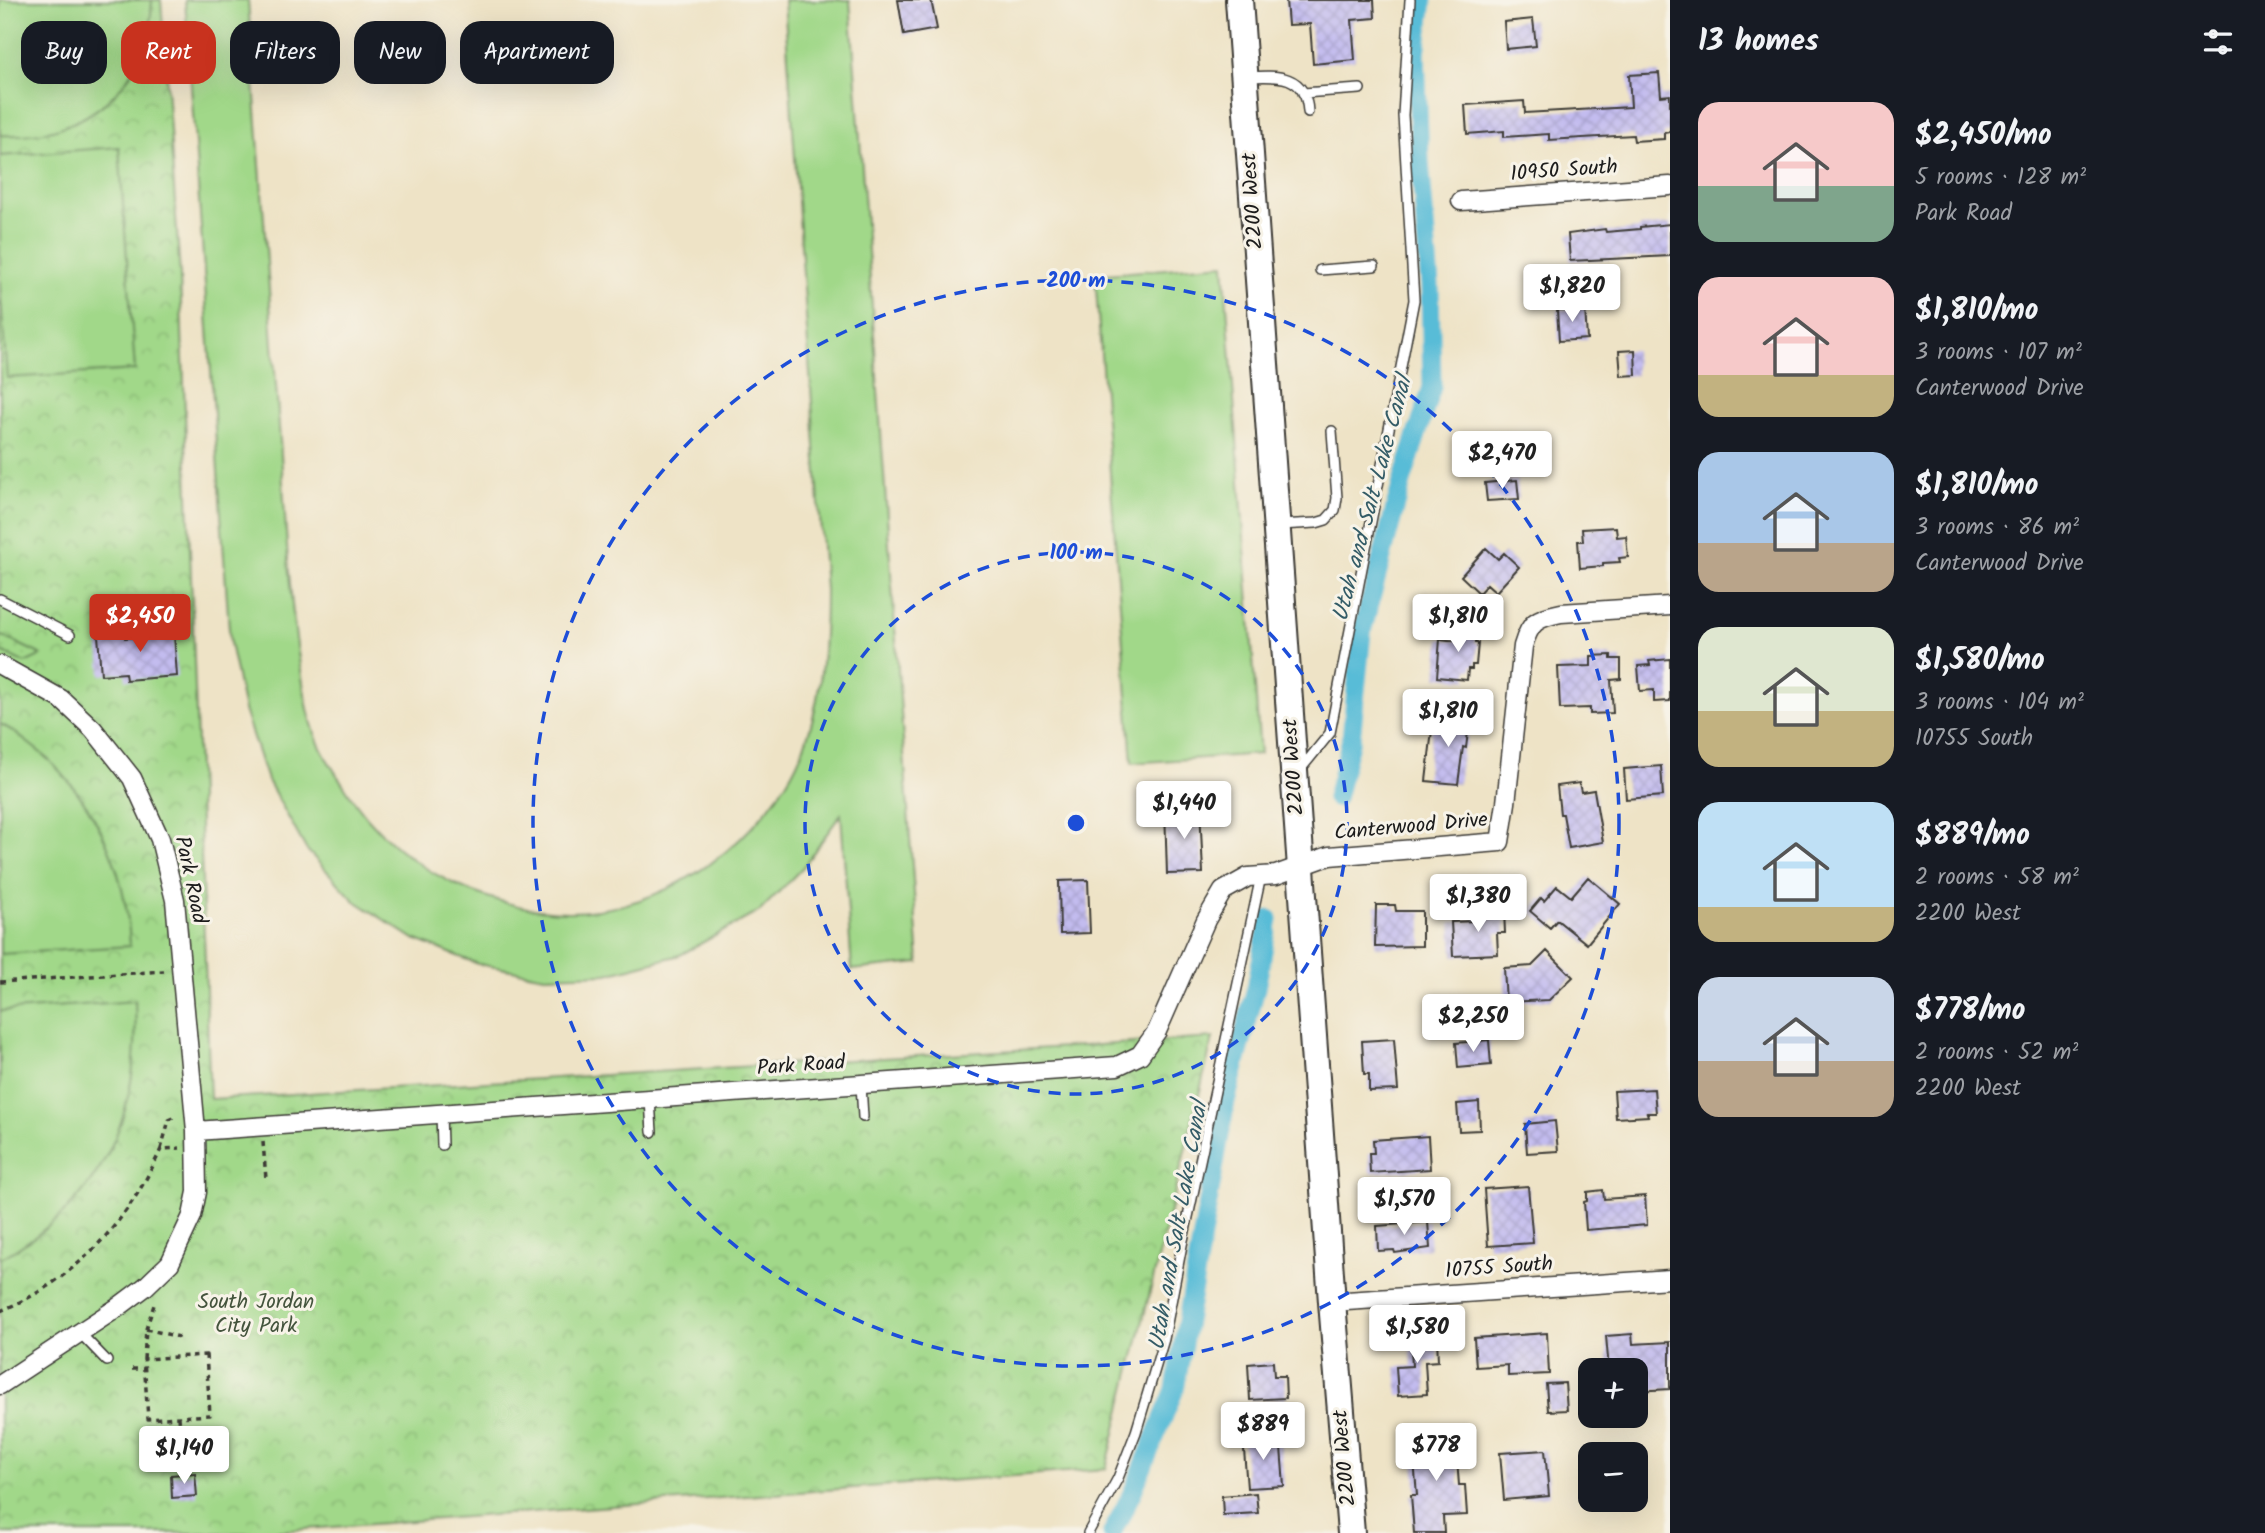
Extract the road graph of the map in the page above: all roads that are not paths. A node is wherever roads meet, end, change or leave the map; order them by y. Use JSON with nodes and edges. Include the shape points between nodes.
{"nodes":[{"id":1,"x":1239,"y":0,"type":"edge"},
{"id":2,"x":1410,"y":0,"type":"edge"},
{"id":3,"x":1244,"y":77,"type":"junction"},
{"id":4,"x":1360,"y":89,"type":"dead end"},
{"id":5,"x":1303,"y":93,"type":"junction"},
{"id":6,"x":1308,"y":112,"type":"dead end"},
{"id":7,"x":1670,"y":186,"type":"edge"},
{"id":8,"x":1461,"y":201,"type":"dead end"},
{"id":9,"x":1374,"y":266,"type":"dead end"},
{"id":10,"x":1320,"y":270,"type":"dead end"},
{"id":11,"x":1332,"y":431,"type":"dead end"},
{"id":12,"x":1277,"y":525,"type":"junction"},
{"id":13,"x":0,"y":599,"type":"edge"},
{"id":14,"x":1670,"y":606,"type":"edge"},
{"id":15,"x":70,"y":635,"type":"dead end"},
{"id":16,"x":0,"y":665,"type":"edge"},
{"id":17,"x":1295,"y":776,"type":"junction"},
{"id":18,"x":1301,"y":866,"type":"junction"},
{"id":19,"x":1261,"y":876,"type":"junction"},
{"id":20,"x":861,"y":1085,"type":"junction"},
{"id":21,"x":650,"y":1099,"type":"junction"},
{"id":22,"x":441,"y":1113,"type":"junction"},
{"id":23,"x":863,"y":1118,"type":"dead end"},
{"id":24,"x":196,"y":1131,"type":"junction"},
{"id":25,"x":652,"y":1132,"type":"dead end"},
{"id":26,"x":442,"y":1145,"type":"dead end"},
{"id":27,"x":1670,"y":1279,"type":"edge"},
{"id":28,"x":1332,"y":1302,"type":"junction"},
{"id":29,"x":80,"y":1333,"type":"junction"},
{"id":30,"x":107,"y":1362,"type":"dead end"},
{"id":31,"x":0,"y":1385,"type":"edge"},
{"id":32,"x":1088,"y":1533,"type":"edge"},
{"id":33,"x":1351,"y":1533,"type":"edge"}],
"edges":[{"from":1,"to":3,"type":"street","name":"2200 West"},
{"from":2,"to":17,"type":"lane","via":[[1403,115],[1415,300],[1330,733]]},
{"from":3,"to":5,"type":"lane","via":[[1278,75],[1298,85]]},
{"from":3,"to":12,"type":"street","name":"2200 West"},
{"from":4,"to":5,"type":"lane"},
{"from":5,"to":6,"type":"lane"},
{"from":7,"to":8,"type":"street","name":"10950 South"},
{"from":9,"to":10,"type":"lane"},
{"from":11,"to":12,"type":"lane","via":[[1335,510],[1316,523]]},
{"from":12,"to":17,"type":"street","name":"2200 West"},
{"from":13,"to":15,"type":"lane"},
{"from":14,"to":18,"type":"street","name":"Canterwood Drive","via":[[1561,613],[1529,627],[1500,842],[1329,856]]},
{"from":16,"to":24,"type":"street","name":"Park Road","via":[[61,699],[93,729],[132,778],[160,839],[175,900]]},
{"from":17,"to":18,"type":"street","name":"2200 West"},
{"from":18,"to":19,"type":"street","name":"Park Road"},
{"from":18,"to":28,"type":"street","name":"2200 West"},
{"from":19,"to":20,"type":"street","name":"Park Road","via":[[1248,877],[1223,891],[1157,1031],[1140,1055],[1117,1066]]},
{"from":19,"to":32,"type":"lane","via":[[1164,1339],[1118,1478]]},
{"from":20,"to":21,"type":"street","name":"Park Road"},
{"from":20,"to":23,"type":"lane"},
{"from":21,"to":22,"type":"street","name":"Park Road"},
{"from":21,"to":25,"type":"lane"},
{"from":22,"to":24,"type":"street","name":"Park Road"},
{"from":22,"to":26,"type":"lane"},
{"from":24,"to":29,"type":"street","name":"Park Road","via":[[197,1192],[192,1216],[170,1263],[145,1287]]},
{"from":27,"to":28,"type":"street","name":"10755 South"},
{"from":28,"to":33,"type":"street","name":"2200 West"},
{"from":29,"to":30,"type":"lane"},
{"from":29,"to":31,"type":"street","name":"Park Road"}]}
